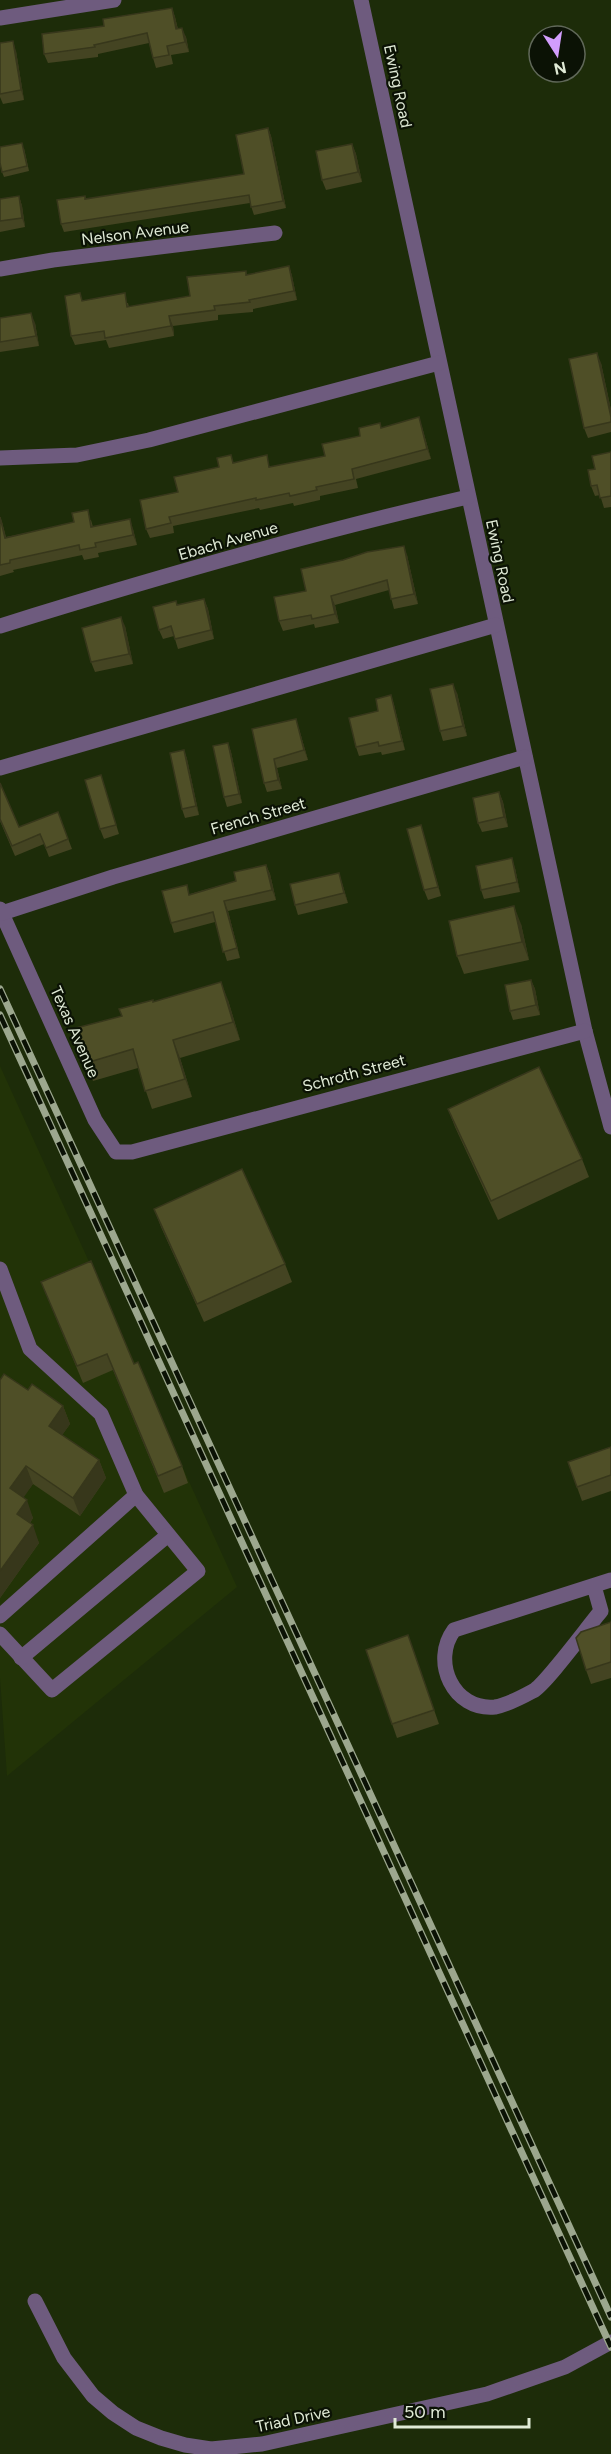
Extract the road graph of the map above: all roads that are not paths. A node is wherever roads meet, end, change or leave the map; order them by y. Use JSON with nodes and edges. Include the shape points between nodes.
{"nodes":[{"id":1,"x":114,"y":0,"type":"edge"},
{"id":2,"x":361,"y":0,"type":"edge"},
{"id":3,"x":0,"y":18,"type":"edge"},
{"id":4,"x":275,"y":233,"type":"dead end"},
{"id":5,"x":0,"y":269,"type":"edge"},
{"id":6,"x":439,"y":363,"type":"junction"},
{"id":7,"x":0,"y":458,"type":"edge"},
{"id":8,"x":468,"y":497,"type":"junction"},
{"id":9,"x":496,"y":625,"type":"junction"},
{"id":10,"x":0,"y":626,"type":"edge"},
{"id":11,"x":525,"y":757,"type":"junction"},
{"id":12,"x":0,"y":768,"type":"edge"},
{"id":13,"x":1,"y":911,"type":"edge"},
{"id":14,"x":585,"y":1031,"type":"junction"},
{"id":15,"x":611,"y":1127,"type":"edge"},
{"id":16,"x":132,"y":1152,"type":"joint"},
{"id":17,"x":0,"y":1269,"type":"edge"},
{"id":18,"x":136,"y":1495,"type":"junction"},
{"id":19,"x":168,"y":1535,"type":"junction"},
{"id":20,"x":611,"y":1580,"type":"edge"},
{"id":21,"x":594,"y":1586,"type":"junction"},
{"id":22,"x":606,"y":1613,"type":"edge"},
{"id":23,"x":0,"y":1616,"type":"edge"},
{"id":24,"x":0,"y":1634,"type":"edge"},
{"id":25,"x":21,"y":1658,"type":"junction"},
{"id":26,"x":35,"y":2301,"type":"dead end"},
{"id":27,"x":611,"y":2342,"type":"edge"}],
"edges":[{"from":1,"to":3,"type":"street"},
{"from":2,"to":6,"type":"street","name":"Ewing Road"},
{"from":4,"to":5,"type":"street","name":"Nelson Avenue"},
{"from":6,"to":7,"type":"street","via":[[149,440],[77,454]]},
{"from":6,"to":8,"type":"street","name":"Ewing Road"},
{"from":8,"to":9,"type":"street","name":"Ewing Road"},
{"from":8,"to":10,"type":"street","name":"Ebach Avenue","via":[[300,539]]},
{"from":9,"to":11,"type":"street","name":"Ewing Road"},
{"from":9,"to":12,"type":"street"},
{"from":11,"to":13,"type":"street","name":"French Street"},
{"from":11,"to":14,"type":"street","name":"Ewing Road"},
{"from":13,"to":16,"type":"street","name":"Texas Avenue","via":[[94,1120],[116,1152]]},
{"from":14,"to":15,"type":"street","name":"Ewing Road"},
{"from":14,"to":16,"type":"street","name":"Schroth Street"},
{"from":17,"to":18,"type":"street","via":[[30,1349],[101,1414]]},
{"from":18,"to":19,"type":"street"},
{"from":18,"to":23,"type":"street"},
{"from":19,"to":25,"type":"street"},
{"from":19,"to":25,"type":"street","via":[[198,1571],[52,1690]]},
{"from":20,"to":21,"type":"street"},
{"from":21,"to":22,"type":"street"},
{"from":21,"to":22,"type":"street","via":[[454,1630],[443,1659],[451,1685],[464,1699],[496,1707],[536,1690]]},
{"from":24,"to":25,"type":"street"},
{"from":26,"to":27,"type":"street","name":"Triad Drive","via":[[64,2358],[107,2408],[136,2428],[160,2438],[211,2449],[262,2444],[487,2394],[565,2367]]}]}
